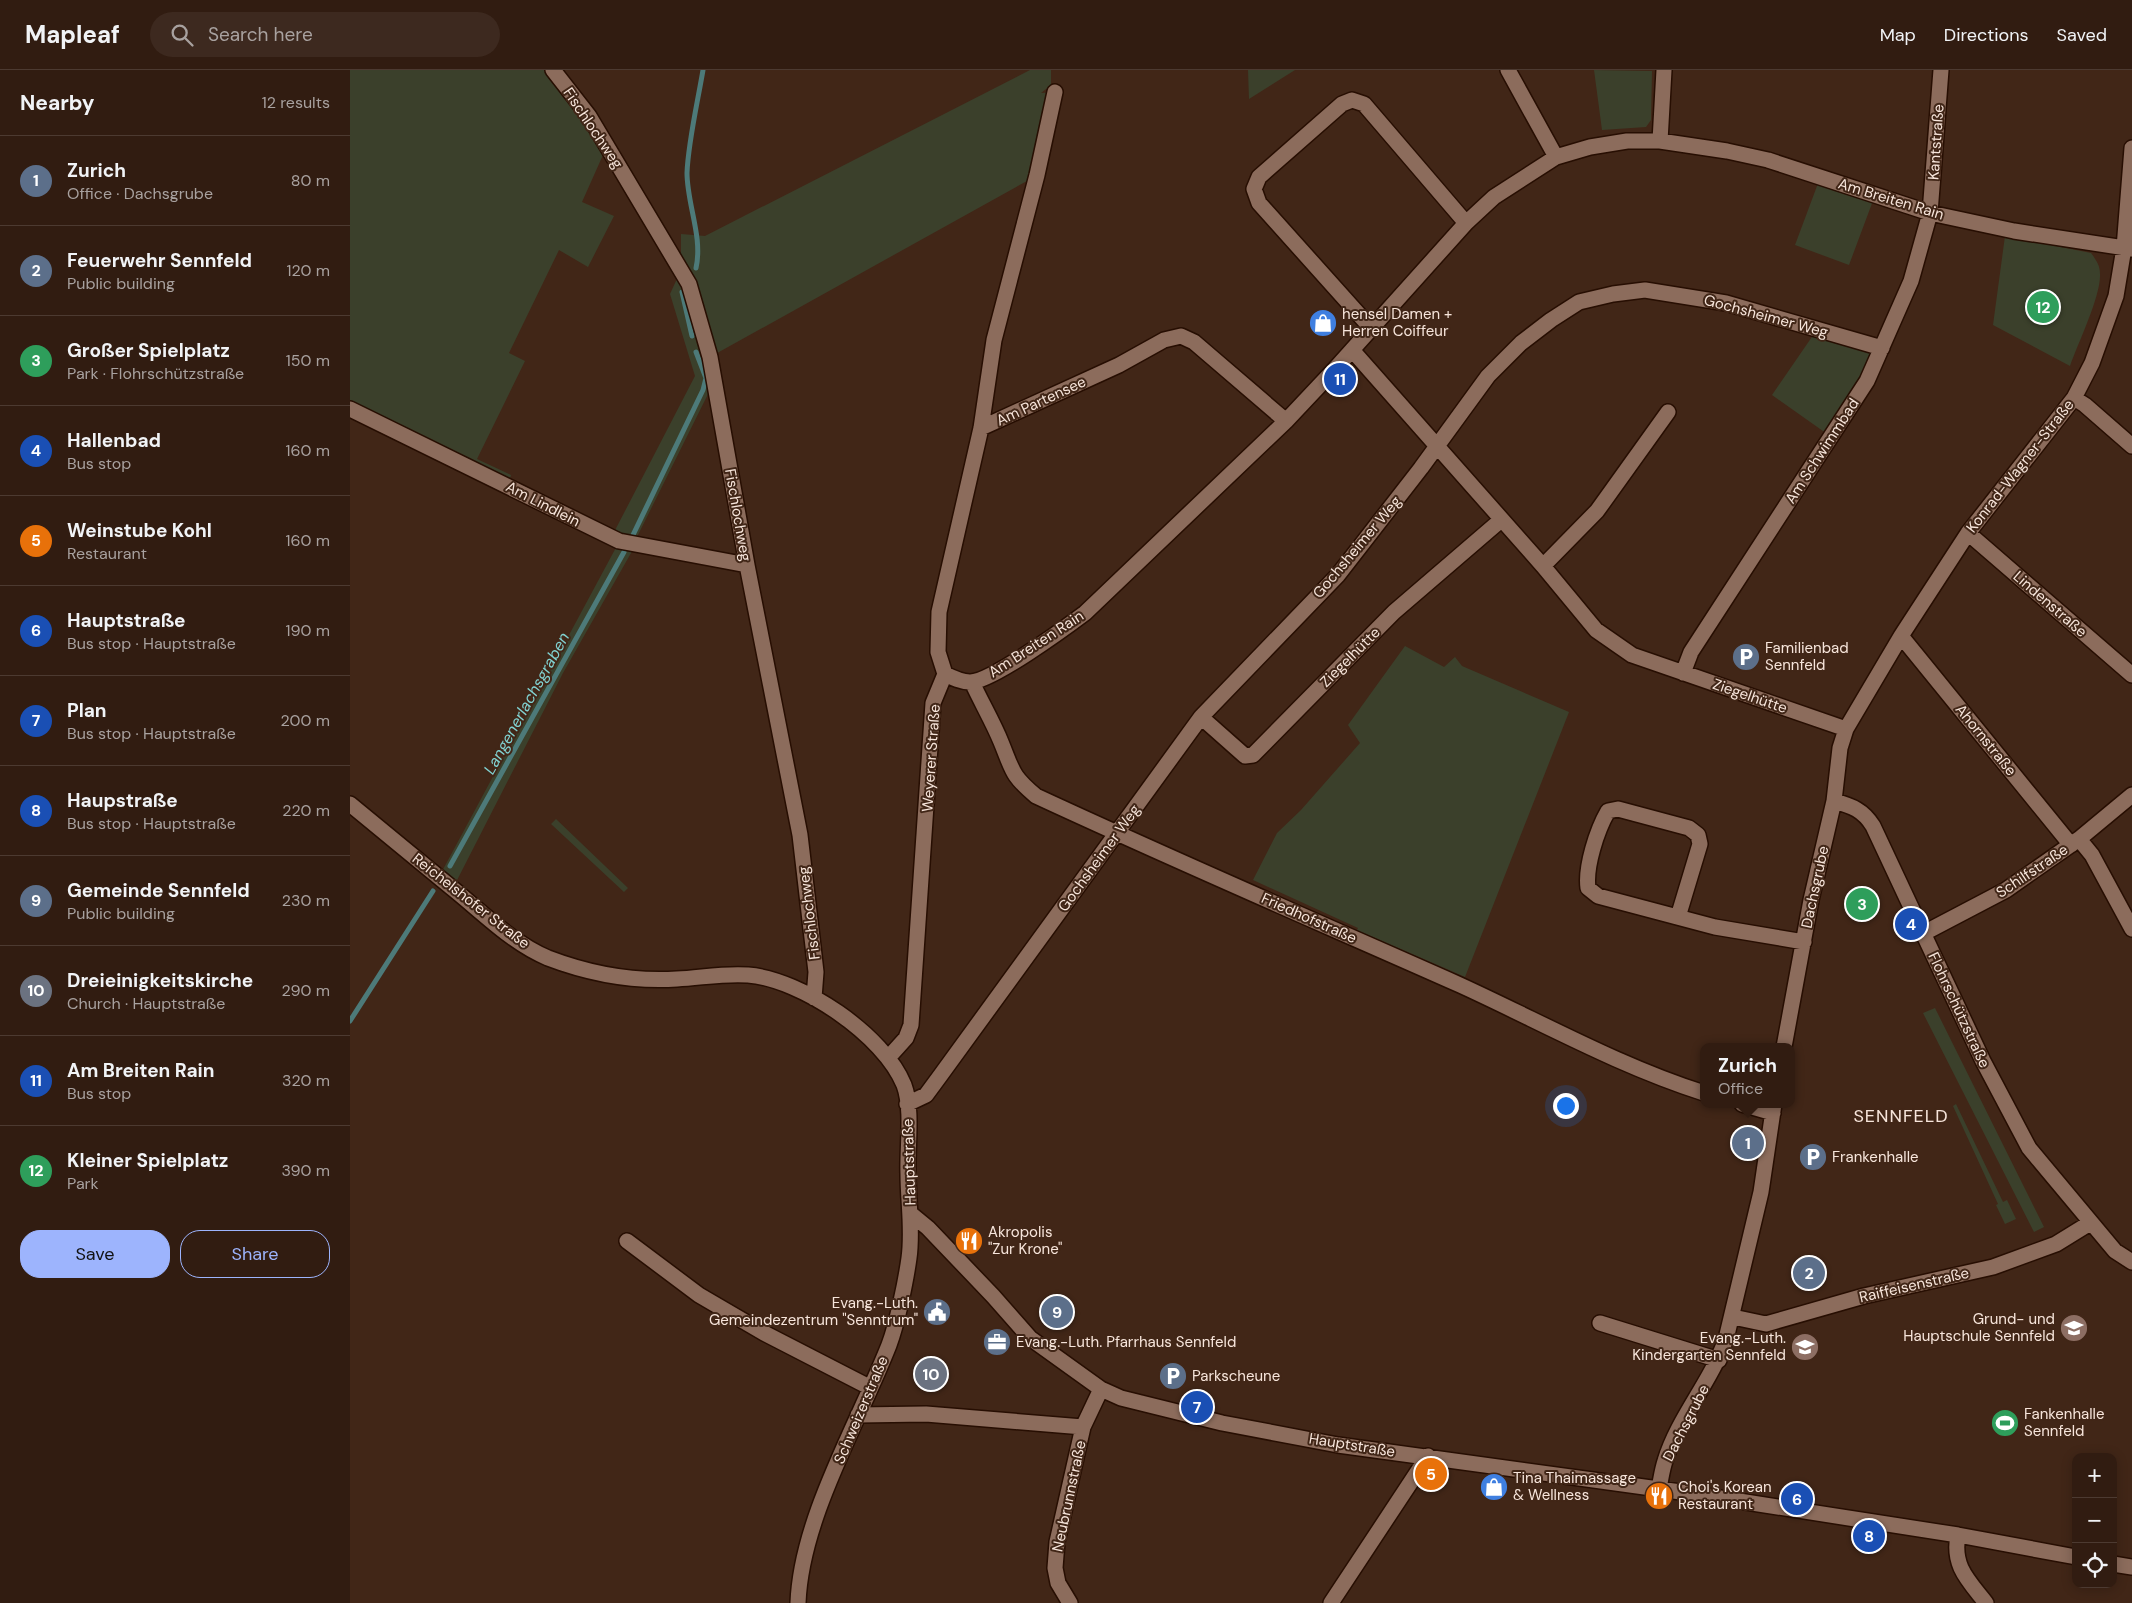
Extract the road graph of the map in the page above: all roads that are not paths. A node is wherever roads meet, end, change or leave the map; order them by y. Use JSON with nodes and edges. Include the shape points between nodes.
{"nodes":[{"id":1,"x":553,"y":70,"type":"edge"},
{"id":2,"x":1508,"y":70,"type":"edge"},
{"id":3,"x":1664,"y":70,"type":"edge"},
{"id":4,"x":1940,"y":70,"type":"edge"},
{"id":5,"x":1055,"y":92,"type":"dead end"},
{"id":6,"x":1660,"y":141,"type":"junction"},
{"id":7,"x":2132,"y":148,"type":"edge"},
{"id":8,"x":1556,"y":157,"type":"junction"},
{"id":9,"x":1930,"y":213,"type":"junction"},
{"id":10,"x":1466,"y":223,"type":"junction"},
{"id":11,"x":2128,"y":248,"type":"edge"},
{"id":12,"x":1371,"y":328,"type":"junction"},
{"id":13,"x":1882,"y":348,"type":"junction"},
{"id":14,"x":1352,"y":350,"type":"junction"},
{"id":15,"x":2074,"y":398,"type":"junction"},
{"id":16,"x":350,"y":409,"type":"edge"},
{"id":17,"x":1668,"y":412,"type":"dead end"},
{"id":18,"x":1286,"y":421,"type":"junction"},
{"id":19,"x":981,"y":428,"type":"junction"},
{"id":20,"x":1438,"y":446,"type":"junction"},
{"id":21,"x":2132,"y":446,"type":"edge"},
{"id":22,"x":1501,"y":520,"type":"junction"},
{"id":23,"x":1968,"y":533,"type":"junction"},
{"id":24,"x":747,"y":565,"type":"junction"},
{"id":25,"x":1543,"y":566,"type":"junction"},
{"id":26,"x":1901,"y":636,"type":"junction"},
{"id":27,"x":1683,"y":673,"type":"junction"},
{"id":28,"x":945,"y":674,"type":"junction"},
{"id":29,"x":2132,"y":675,"type":"edge"},
{"id":30,"x":972,"y":682,"type":"junction"},
{"id":31,"x":1201,"y":717,"type":"junction"},
{"id":32,"x":1846,"y":729,"type":"junction"},
{"id":33,"x":2132,"y":795,"type":"edge"},
{"id":34,"x":1834,"y":801,"type":"junction"},
{"id":35,"x":350,"y":804,"type":"edge"},
{"id":36,"x":1117,"y":834,"type":"junction"},
{"id":37,"x":2075,"y":842,"type":"junction"},
{"id":38,"x":1678,"y":917,"type":"junction"},
{"id":39,"x":2132,"y":929,"type":"edge"},
{"id":40,"x":1924,"y":933,"type":"junction"},
{"id":41,"x":1804,"y":942,"type":"junction"},
{"id":42,"x":814,"y":998,"type":"junction"},
{"id":43,"x":1785,"y":1043,"type":"edge"},
{"id":44,"x":888,"y":1058,"type":"junction"},
{"id":45,"x":940,"y":1076,"type":"joint"},
{"id":46,"x":1700,"y":1092,"type":"edge"},
{"id":47,"x":907,"y":1104,"type":"junction"},
{"id":48,"x":1774,"y":1109,"type":"edge"},
{"id":49,"x":911,"y":1214,"type":"junction"},
{"id":50,"x":2090,"y":1223,"type":"junction"},
{"id":51,"x":627,"y":1241,"type":"dead end"},
{"id":52,"x":2130,"y":1259,"type":"edge"},
{"id":53,"x":1733,"y":1317,"type":"junction"},
{"id":54,"x":1600,"y":1322,"type":"dead end"},
{"id":55,"x":1719,"y":1360,"type":"junction"},
{"id":56,"x":869,"y":1387,"type":"junction"},
{"id":57,"x":1101,"y":1389,"type":"junction"},
{"id":58,"x":858,"y":1415,"type":"junction"},
{"id":59,"x":1083,"y":1427,"type":"junction"},
{"id":60,"x":1428,"y":1456,"type":"junction"},
{"id":61,"x":1659,"y":1488,"type":"junction"},
{"id":62,"x":1958,"y":1535,"type":"junction"},
{"id":63,"x":2072,"y":1556,"type":"edge"},
{"id":64,"x":2117,"y":1565,"type":"edge"},
{"id":65,"x":2132,"y":1567,"type":"edge"},
{"id":66,"x":798,"y":1603,"type":"edge"},
{"id":67,"x":1070,"y":1603,"type":"edge"},
{"id":68,"x":1331,"y":1603,"type":"edge"},
{"id":69,"x":1986,"y":1603,"type":"edge"}],
"edges":[{"from":1,"to":24,"type":"street","name":"Fischlochweg","via":[[589,116],[689,284],[710,357]]},
{"from":2,"to":8,"type":"street"},
{"from":3,"to":6,"type":"street"},
{"from":4,"to":9,"type":"street","name":"Kantstraße"},
{"from":5,"to":19,"type":"street","name":"Am Partensee","via":[[994,340]]},
{"from":6,"to":8,"type":"street","name":"Am Breiten Rain","via":[[1590,146]]},
{"from":6,"to":9,"type":"street","name":"Am Breiten Rain","via":[[1727,150],[1768,160]]},
{"from":7,"to":11,"type":"street","name":"Konrad-Wagner-Straße"},
{"from":8,"to":10,"type":"street","name":"Am Breiten Rain","via":[[1494,197]]},
{"from":9,"to":11,"type":"street","name":"Am Breiten Rain","via":[[2014,231]]},
{"from":9,"to":13,"type":"street","name":"Am Schwimmbad","via":[[1911,281]]},
{"from":10,"to":12,"type":"street","name":"Am Breiten Rain"},
{"from":10,"to":12,"type":"street","via":[[1364,104],[1352,100],[1342,104],[1259,176],[1254,189],[1259,203]]},
{"from":11,"to":15,"type":"street","name":"Konrad-Wagner-Straße","via":[[2116,296],[2092,363]]},
{"from":12,"to":14,"type":"street","name":"Am Breiten Rain"},
{"from":13,"to":20,"type":"street","name":"Gochsheimer Weg","via":[[1726,303],[1645,290],[1613,294],[1579,302],[1521,343],[1488,376]]},
{"from":13,"to":27,"type":"street","name":"Am Schwimmbad","via":[[1867,381],[1691,652]]},
{"from":14,"to":18,"type":"street","name":"Am Breiten Rain"},
{"from":14,"to":20,"type":"street","name":"Ziegelhütte"},
{"from":15,"to":21,"type":"street"},
{"from":15,"to":23,"type":"street","name":"Konrad-Wagner-Straße"},
{"from":16,"to":24,"type":"street","name":"Am Lindlein","via":[[619,542]]},
{"from":17,"to":25,"type":"street","via":[[1597,511]]},
{"from":18,"to":19,"type":"street","name":"Am Partensee","via":[[1194,342],[1181,336],[1164,340],[1118,365]]},
{"from":18,"to":30,"type":"street","name":"Am Breiten Rain","via":[[1085,613],[1035,648],[985,678]]},
{"from":19,"to":28,"type":"street","via":[[939,612],[938,652]]},
{"from":20,"to":22,"type":"street","name":"Ziegelhütte"},
{"from":20,"to":31,"type":"street","name":"Gochsheimer Weg","via":[[1338,574]]},
{"from":22,"to":25,"type":"street","name":"Ziegelhütte"},
{"from":22,"to":31,"type":"street","name":"Ziegelhütte","via":[[1394,612],[1253,755],[1245,756]]},
{"from":23,"to":26,"type":"street","name":"Konrad-Wagner-Straße"},
{"from":23,"to":29,"type":"street","name":"Lindenstraße"},
{"from":24,"to":42,"type":"street","name":"Fischlochweg","via":[[800,835],[816,972]]},
{"from":25,"to":27,"type":"street","name":"Ziegelhütte","via":[[1596,630],[1632,655]]},
{"from":26,"to":32,"type":"street","name":"Konrad-Wagner-Straße"},
{"from":26,"to":37,"type":"street","name":"Ahornstraße"},
{"from":27,"to":32,"type":"street","name":"Ziegelhütte"},
{"from":28,"to":30,"type":"street","name":"Am Breiten Rain"},
{"from":28,"to":44,"type":"street","name":"Weyerer Straße","via":[[933,703],[911,1025],[906,1038]]},
{"from":30,"to":36,"type":"street","name":"Friedhofstraße","via":[[1001,742],[1009,767],[1020,782],[1036,796]]},
{"from":31,"to":36,"type":"street","name":"Gochsheimer Weg"},
{"from":32,"to":34,"type":"street","name":"Dachsgrube","via":[[1840,748]]},
{"from":33,"to":37,"type":"street","name":"Schilfstraße"},
{"from":34,"to":40,"type":"street","name":"Flohrschützstraße","via":[[1854,806],[1869,819]]},
{"from":34,"to":41,"type":"street","name":"Dachsgrube"},
{"from":35,"to":42,"type":"street","name":"Reichelshofer Straße","via":[[495,924],[544,956],[596,974],[623,979],[750,975],[778,981]]},
{"from":36,"to":45,"type":"street","name":"Gochsheimer Weg"},
{"from":36,"to":46,"type":"street","name":"Friedhofstraße","via":[[1471,991],[1612,1058]]},
{"from":37,"to":39,"type":"street","name":"Ahornstraße","via":[[2092,855]]},
{"from":37,"to":40,"type":"street","name":"Schilfstraße","via":[[2006,890]]},
{"from":38,"to":38,"type":"street","via":[[1700,844],[1698,835],[1689,828],[1618,809],[1608,811],[1586,877],[1588,888],[1598,896]]},
{"from":38,"to":41,"type":"street","via":[[1715,927]]},
{"from":40,"to":50,"type":"street","name":"Flohrschützstraße","via":[[1983,1061],[2029,1148]]},
{"from":41,"to":43,"type":"street","name":"Dachsgrube"},
{"from":42,"to":44,"type":"street","name":"Reichelshofer Straße","via":[[856,1026]]},
{"from":44,"to":47,"type":"street","name":"Reichelshofer Straße","via":[[904,1086]]},
{"from":45,"to":47,"type":"street","name":"Hauptstraße","via":[[926,1095]]},
{"from":47,"to":49,"type":"street","name":"Hauptstraße"},
{"from":48,"to":53,"type":"street","name":"Dachsgrube","via":[[1762,1192]]},
{"from":49,"to":56,"type":"street","name":"Schweizerstraße","via":[[909,1258],[890,1343]]},
{"from":49,"to":57,"type":"street","name":"Hauptstraße","via":[[1030,1338]]},
{"from":50,"to":52,"type":"street","name":"Flohrschützstraße","via":[[2115,1251]]},
{"from":50,"to":53,"type":"street","name":"Raiffeisenstraße","via":[[2056,1244],[1993,1267],[1864,1296],[1766,1324]]},
{"from":51,"to":56,"type":"street","via":[[699,1295]]},
{"from":53,"to":55,"type":"street","name":"Dachsgrube"},
{"from":54,"to":55,"type":"street"},
{"from":55,"to":61,"type":"street","name":"Dachsgrube","via":[[1672,1444]]},
{"from":56,"to":58,"type":"street","name":"Schweizerstraße"},
{"from":57,"to":59,"type":"street","name":"Neubrunnstraße"},
{"from":57,"to":60,"type":"street","name":"Hauptstraße","via":[[1121,1398],[1222,1423],[1338,1445]]},
{"from":58,"to":59,"type":"street","via":[[926,1414]]},
{"from":58,"to":66,"type":"street","name":"Schweizerstraße","via":[[814,1522],[798,1585]]},
{"from":59,"to":67,"type":"street","name":"Neubrunnstraße","via":[[1057,1542],[1055,1568],[1058,1583]]},
{"from":60,"to":61,"type":"street","name":"Hauptstraße"},
{"from":60,"to":68,"type":"street"},
{"from":61,"to":62,"type":"street","name":"Hauptstraße"},
{"from":62,"to":63,"type":"street","name":"Hauptstraße"},
{"from":62,"to":69,"type":"street","via":[[1955,1549],[1960,1570]]},
{"from":64,"to":65,"type":"street"}]}
